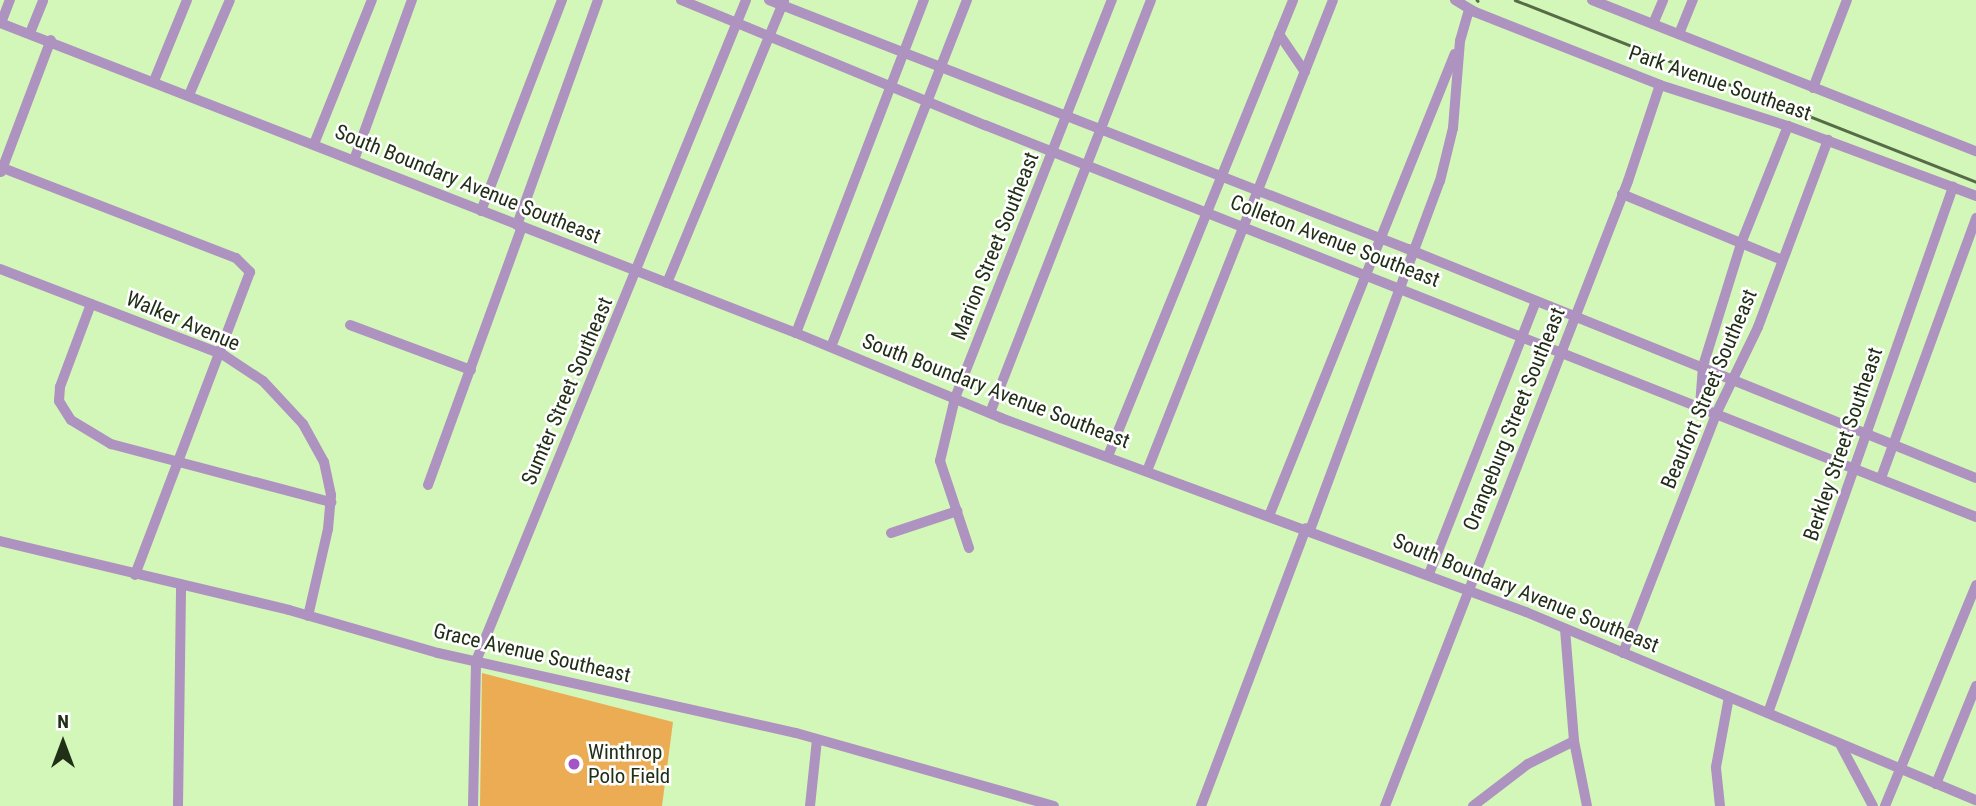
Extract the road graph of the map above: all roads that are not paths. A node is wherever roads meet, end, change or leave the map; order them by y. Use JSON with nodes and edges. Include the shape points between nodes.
{"nodes":[{"id":1,"x":10,"y":0,"type":"edge"},
{"id":2,"x":43,"y":0,"type":"edge"},
{"id":3,"x":187,"y":0,"type":"edge"},
{"id":4,"x":230,"y":0,"type":"edge"},
{"id":5,"x":372,"y":0,"type":"edge"},
{"id":6,"x":412,"y":0,"type":"edge"},
{"id":7,"x":562,"y":0,"type":"edge"},
{"id":8,"x":597,"y":0,"type":"edge"},
{"id":9,"x":681,"y":0,"type":"edge"},
{"id":10,"x":746,"y":0,"type":"edge"},
{"id":11,"x":769,"y":0,"type":"edge"},
{"id":12,"x":924,"y":0,"type":"edge"},
{"id":13,"x":967,"y":0,"type":"edge"},
{"id":14,"x":1112,"y":0,"type":"edge"},
{"id":15,"x":1151,"y":0,"type":"edge"},
{"id":16,"x":1293,"y":0,"type":"edge"},
{"id":17,"x":1333,"y":0,"type":"edge"},
{"id":18,"x":1455,"y":0,"type":"edge"},
{"id":19,"x":1592,"y":0,"type":"edge"},
{"id":20,"x":1662,"y":0,"type":"edge"},
{"id":21,"x":1693,"y":0,"type":"edge"},
{"id":22,"x":1847,"y":0,"type":"edge"},
{"id":23,"x":783,"y":3,"type":"edge"},
{"id":24,"x":1469,"y":9,"type":"junction"},
{"id":25,"x":0,"y":23,"type":"edge"},
{"id":26,"x":737,"y":24,"type":"junction"},
{"id":27,"x":1653,"y":24,"type":"junction"},
{"id":28,"x":30,"y":33,"type":"junction"},
{"id":29,"x":1279,"y":34,"type":"junction"},
{"id":30,"x":1679,"y":34,"type":"junction"},
{"id":31,"x":768,"y":38,"type":"junction"},
{"id":32,"x":51,"y":40,"type":"junction"},
{"id":33,"x":1460,"y":41,"type":"junction"},
{"id":34,"x":903,"y":52,"type":"junction"},
{"id":35,"x":940,"y":66,"type":"junction"},
{"id":36,"x":1305,"y":72,"type":"junction"},
{"id":37,"x":154,"y":81,"type":"junction"},
{"id":38,"x":1660,"y":85,"type":"junction"},
{"id":39,"x":892,"y":87,"type":"junction"},
{"id":40,"x":1814,"y":88,"type":"junction"},
{"id":41,"x":189,"y":95,"type":"junction"},
{"id":42,"x":927,"y":102,"type":"junction"},
{"id":43,"x":1066,"y":117,"type":"junction"},
{"id":44,"x":1788,"y":126,"type":"junction"},
{"id":45,"x":1099,"y":130,"type":"junction"},
{"id":46,"x":1828,"y":139,"type":"junction"},
{"id":47,"x":314,"y":144,"type":"junction"},
{"id":48,"x":1976,"y":151,"type":"edge"},
{"id":49,"x":1054,"y":152,"type":"junction"},
{"id":50,"x":354,"y":160,"type":"junction"},
{"id":51,"x":1086,"y":165,"type":"junction"},
{"id":52,"x":1,"y":170,"type":"edge"},
{"id":53,"x":1220,"y":176,"type":"junction"},
{"id":54,"x":1953,"y":187,"type":"junction"},
{"id":55,"x":1258,"y":191,"type":"junction"},
{"id":56,"x":1622,"y":194,"type":"junction"},
{"id":57,"x":1976,"y":196,"type":"edge"},
{"id":58,"x":481,"y":211,"type":"junction"},
{"id":59,"x":1206,"y":211,"type":"junction"},
{"id":60,"x":1976,"y":218,"type":"edge"},
{"id":61,"x":520,"y":226,"type":"junction"},
{"id":62,"x":1244,"y":226,"type":"junction"},
{"id":63,"x":1382,"y":240,"type":"junction"},
{"id":64,"x":1742,"y":241,"type":"junction"},
{"id":65,"x":1417,"y":253,"type":"junction"},
{"id":66,"x":1782,"y":260,"type":"junction"},
{"id":67,"x":0,"y":268,"type":"edge"},
{"id":68,"x":638,"y":271,"type":"junction"},
{"id":69,"x":1368,"y":275,"type":"junction"},
{"id":70,"x":667,"y":283,"type":"junction"},
{"id":71,"x":1404,"y":288,"type":"junction"},
{"id":72,"x":1536,"y":301,"type":"junction"},
{"id":73,"x":92,"y":304,"type":"junction"},
{"id":74,"x":1576,"y":317,"type":"junction"},
{"id":75,"x":350,"y":325,"type":"dead end"},
{"id":76,"x":796,"y":333,"type":"junction"},
{"id":77,"x":1522,"y":336,"type":"junction"},
{"id":78,"x":831,"y":347,"type":"junction"},
{"id":79,"x":1561,"y":352,"type":"junction"},
{"id":80,"x":222,"y":354,"type":"junction"},
{"id":81,"x":1703,"y":366,"type":"junction"},
{"id":82,"x":471,"y":370,"type":"junction"},
{"id":83,"x":1736,"y":380,"type":"junction"},
{"id":84,"x":955,"y":398,"type":"junction"},
{"id":85,"x":1700,"y":406,"type":"junction"},
{"id":86,"x":1717,"y":411,"type":"junction"},
{"id":87,"x":990,"y":413,"type":"junction"},
{"id":88,"x":1866,"y":433,"type":"junction"},
{"id":89,"x":1896,"y":445,"type":"junction"},
{"id":90,"x":1108,"y":456,"type":"junction"},
{"id":91,"x":178,"y":462,"type":"junction"},
{"id":92,"x":1855,"y":468,"type":"junction"},
{"id":93,"x":1147,"y":471,"type":"junction"},
{"id":94,"x":1881,"y":478,"type":"junction"},
{"id":95,"x":1976,"y":478,"type":"edge"},
{"id":96,"x":428,"y":485,"type":"dead end"},
{"id":97,"x":331,"y":502,"type":"junction"},
{"id":98,"x":957,"y":511,"type":"junction"},
{"id":99,"x":1269,"y":516,"type":"junction"},
{"id":100,"x":1976,"y":517,"type":"edge"},
{"id":101,"x":1308,"y":529,"type":"junction"},
{"id":102,"x":891,"y":533,"type":"dead end"},
{"id":103,"x":0,"y":541,"type":"edge"},
{"id":104,"x":969,"y":548,"type":"dead end"},
{"id":105,"x":1429,"y":574,"type":"junction"},
{"id":106,"x":135,"y":576,"type":"junction"},
{"id":107,"x":1976,"y":585,"type":"edge"},
{"id":108,"x":181,"y":587,"type":"junction"},
{"id":109,"x":1466,"y":589,"type":"junction"},
{"id":110,"x":308,"y":616,"type":"junction"},
{"id":111,"x":1565,"y":629,"type":"junction"},
{"id":112,"x":1623,"y":653,"type":"junction"},
{"id":113,"x":476,"y":661,"type":"junction"},
{"id":114,"x":1976,"y":687,"type":"edge"},
{"id":115,"x":1729,"y":697,"type":"junction"},
{"id":116,"x":1768,"y":713,"type":"junction"},
{"id":117,"x":817,"y":739,"type":"junction"},
{"id":118,"x":1574,"y":741,"type":"junction"},
{"id":119,"x":1840,"y":744,"type":"junction"},
{"id":120,"x":1901,"y":771,"type":"junction"},
{"id":121,"x":1936,"y":784,"type":"junction"},
{"id":122,"x":1976,"y":800,"type":"edge"},
{"id":123,"x":178,"y":806,"type":"edge"},
{"id":124,"x":473,"y":806,"type":"edge"},
{"id":125,"x":810,"y":806,"type":"edge"},
{"id":126,"x":1054,"y":806,"type":"edge"},
{"id":127,"x":1201,"y":806,"type":"edge"},
{"id":128,"x":1385,"y":806,"type":"edge"},
{"id":129,"x":1473,"y":806,"type":"edge"},
{"id":130,"x":1587,"y":806,"type":"edge"},
{"id":131,"x":1720,"y":806,"type":"edge"},
{"id":132,"x":1873,"y":806,"type":"edge"},
{"id":133,"x":1885,"y":806,"type":"edge"}],
"edges":[{"from":1,"to":25,"type":"street"},
{"from":2,"to":28,"type":"street"},
{"from":3,"to":37,"type":"street"},
{"from":4,"to":41,"type":"street"},
{"from":5,"to":47,"type":"street"},
{"from":6,"to":50,"type":"street"},
{"from":7,"to":58,"type":"street"},
{"from":8,"to":61,"type":"street"},
{"from":9,"to":26,"type":"street","name":"Colleton Avenue Southeast"},
{"from":10,"to":26,"type":"street","name":"Sumter Street Southeast"},
{"from":11,"to":23,"type":"street","name":"Colleton Avenue Southeast"},
{"from":12,"to":34,"type":"street"},
{"from":13,"to":35,"type":"street"},
{"from":14,"to":43,"type":"street","name":"Marion Street Southeast"},
{"from":15,"to":45,"type":"street"},
{"from":16,"to":29,"type":"street"},
{"from":17,"to":36,"type":"street"},
{"from":18,"to":24,"type":"street","name":"Park Avenue Southeast"},
{"from":19,"to":27,"type":"street","name":"Park Avenue Southeast"},
{"from":20,"to":27,"type":"street"},
{"from":21,"to":30,"type":"street"},
{"from":22,"to":40,"type":"street"},
{"from":23,"to":31,"type":"street"},
{"from":23,"to":34,"type":"street","name":"Colleton Avenue Southeast"},
{"from":24,"to":33,"type":"street"},
{"from":24,"to":38,"type":"street","name":"Park Avenue Southeast"},
{"from":25,"to":28,"type":"street","name":"South Boundary Avenue Southeast"},
{"from":26,"to":31,"type":"street","name":"Colleton Avenue Southeast"},
{"from":26,"to":68,"type":"street","name":"Sumter Street Southeast"},
{"from":27,"to":30,"type":"street","name":"Park Avenue Southeast"},
{"from":28,"to":32,"type":"street","name":"South Boundary Avenue Southeast"},
{"from":29,"to":36,"type":"street"},
{"from":29,"to":53,"type":"street"},
{"from":30,"to":40,"type":"street","name":"Park Avenue Southeast"},
{"from":31,"to":39,"type":"street","name":"Colleton Avenue Southeast"},
{"from":31,"to":70,"type":"street"},
{"from":32,"to":37,"type":"street","name":"South Boundary Avenue Southeast"},
{"from":32,"to":52,"type":"street"},
{"from":33,"to":63,"type":"street"},
{"from":33,"to":65,"type":"street","via":[[1453,128]]},
{"from":34,"to":35,"type":"street","name":"Colleton Avenue Southeast"},
{"from":34,"to":39,"type":"street"},
{"from":35,"to":42,"type":"street"},
{"from":35,"to":43,"type":"street","name":"Colleton Avenue Southeast"},
{"from":36,"to":55,"type":"street"},
{"from":37,"to":41,"type":"street","name":"South Boundary Avenue Southeast"},
{"from":38,"to":44,"type":"street","name":"Park Avenue Southeast"},
{"from":38,"to":56,"type":"street","name":"Orangeburg Street Southeast"},
{"from":39,"to":42,"type":"street","name":"Colleton Avenue Southeast"},
{"from":39,"to":76,"type":"street"},
{"from":40,"to":48,"type":"street","name":"Park Avenue Southeast"},
{"from":41,"to":47,"type":"street","name":"South Boundary Avenue Southeast"},
{"from":42,"to":49,"type":"street","name":"Colleton Avenue Southeast"},
{"from":42,"to":78,"type":"street"},
{"from":43,"to":45,"type":"street","name":"Colleton Avenue Southeast"},
{"from":43,"to":49,"type":"street","name":"Marion Street Southeast"},
{"from":44,"to":46,"type":"street","name":"Park Avenue Southeast"},
{"from":44,"to":64,"type":"street","name":"Beaufort Street Southeast"},
{"from":45,"to":51,"type":"street"},
{"from":45,"to":53,"type":"street","name":"Colleton Avenue Southeast"},
{"from":46,"to":54,"type":"street","name":"Park Avenue Southeast"},
{"from":46,"to":66,"type":"street","name":"Beaufort Street Southeast"},
{"from":47,"to":50,"type":"street","name":"South Boundary Avenue Southeast"},
{"from":49,"to":51,"type":"street","name":"Colleton Avenue Southeast"},
{"from":49,"to":84,"type":"street","name":"Marion Street Southeast"},
{"from":50,"to":58,"type":"street","name":"South Boundary Avenue Southeast"},
{"from":51,"to":59,"type":"street","name":"Colleton Avenue Southeast"},
{"from":51,"to":87,"type":"street"},
{"from":52,"to":80,"type":"street","via":[[236,258],[248,268],[250,280]]},
{"from":53,"to":55,"type":"street","name":"Colleton Avenue Southeast"},
{"from":53,"to":59,"type":"street"},
{"from":54,"to":57,"type":"street","name":"Park Avenue Southeast"},
{"from":54,"to":88,"type":"street","name":"Berkley Street Southeast"},
{"from":55,"to":62,"type":"street"},
{"from":55,"to":63,"type":"street","name":"Colleton Avenue Southeast"},
{"from":56,"to":64,"type":"street"},
{"from":56,"to":74,"type":"street","name":"Orangeburg Street Southeast"},
{"from":58,"to":61,"type":"street","name":"South Boundary Avenue Southeast"},
{"from":59,"to":62,"type":"street","name":"Colleton Avenue Southeast"},
{"from":59,"to":90,"type":"street"},
{"from":60,"to":89,"type":"street"},
{"from":61,"to":68,"type":"street","name":"South Boundary Avenue Southeast"},
{"from":61,"to":82,"type":"street"},
{"from":62,"to":69,"type":"street","name":"Colleton Avenue Southeast"},
{"from":62,"to":93,"type":"street"},
{"from":63,"to":65,"type":"street","name":"Colleton Avenue Southeast"},
{"from":63,"to":69,"type":"street"},
{"from":64,"to":66,"type":"street"},
{"from":64,"to":81,"type":"street","name":"Beaufort Street Southeast"},
{"from":65,"to":71,"type":"street"},
{"from":65,"to":72,"type":"street","name":"Colleton Avenue Southeast"},
{"from":66,"to":83,"type":"street","name":"Beaufort Street Southeast"},
{"from":67,"to":73,"type":"street","name":"Walker Avenue"},
{"from":68,"to":70,"type":"street","name":"South Boundary Avenue Southeast"},
{"from":68,"to":113,"type":"street","name":"Sumter Street Southeast"},
{"from":69,"to":71,"type":"street","name":"Colleton Avenue Southeast"},
{"from":69,"to":99,"type":"street"},
{"from":70,"to":76,"type":"street","name":"South Boundary Avenue Southeast"},
{"from":71,"to":77,"type":"street","name":"Colleton Avenue Southeast"},
{"from":71,"to":101,"type":"street"},
{"from":72,"to":74,"type":"street","name":"Colleton Avenue Southeast"},
{"from":72,"to":77,"type":"street","name":"Orangeburg Street Southeast"},
{"from":73,"to":80,"type":"street","name":"Walker Avenue"},
{"from":73,"to":91,"type":"street","via":[[60,387],[60,405],[89,434]]},
{"from":74,"to":79,"type":"street","name":"Orangeburg Street Southeast"},
{"from":74,"to":81,"type":"street","name":"Colleton Avenue Southeast"},
{"from":75,"to":82,"type":"street"},
{"from":76,"to":78,"type":"street","name":"South Boundary Avenue Southeast"},
{"from":77,"to":79,"type":"street","name":"Colleton Avenue Southeast"},
{"from":77,"to":105,"type":"street","name":"Orangeburg Street Southeast"},
{"from":78,"to":84,"type":"street","name":"South Boundary Avenue Southeast"},
{"from":79,"to":85,"type":"street","name":"Colleton Avenue Southeast"},
{"from":79,"to":109,"type":"street","name":"Orangeburg Street Southeast"},
{"from":80,"to":91,"type":"street"},
{"from":80,"to":97,"type":"street","name":"Walker Avenue","via":[[263,381],[303,424],[324,462]]},
{"from":81,"to":83,"type":"street","name":"Colleton Avenue Southeast"},
{"from":81,"to":85,"type":"street","name":"Beaufort Street Southeast"},
{"from":82,"to":96,"type":"street"},
{"from":83,"to":86,"type":"street","name":"Beaufort Street Southeast"},
{"from":83,"to":88,"type":"street","name":"Colleton Avenue Southeast"},
{"from":84,"to":87,"type":"street","name":"South Boundary Avenue Southeast"},
{"from":84,"to":98,"type":"street","name":"Marion Street Southeast","via":[[940,461]]},
{"from":85,"to":86,"type":"street","name":"Colleton Avenue Southeast"},
{"from":86,"to":92,"type":"street","name":"Colleton Avenue Southeast"},
{"from":86,"to":112,"type":"street","name":"Beaufort Street Southeast"},
{"from":87,"to":90,"type":"street","name":"South Boundary Avenue Southeast"},
{"from":88,"to":89,"type":"street","name":"Colleton Avenue Southeast"},
{"from":88,"to":92,"type":"street","name":"Berkley Street Southeast"},
{"from":89,"to":94,"type":"street","via":[[1890,447]]},
{"from":89,"to":95,"type":"street","name":"Colleton Avenue Southeast"},
{"from":90,"to":93,"type":"street","name":"South Boundary Avenue Southeast"},
{"from":91,"to":97,"type":"street"},
{"from":91,"to":106,"type":"street"},
{"from":92,"to":94,"type":"street","name":"Colleton Avenue Southeast"},
{"from":92,"to":116,"type":"street","name":"Berkley Street Southeast"},
{"from":93,"to":99,"type":"street","name":"South Boundary Avenue Southeast"},
{"from":94,"to":100,"type":"street","name":"Colleton Avenue Southeast"},
{"from":97,"to":110,"type":"street","name":"Walker Avenue"},
{"from":98,"to":102,"type":"street"},
{"from":98,"to":104,"type":"street","name":"Marion Street Southeast"},
{"from":99,"to":101,"type":"street","name":"South Boundary Avenue Southeast"},
{"from":101,"to":105,"type":"street","name":"South Boundary Avenue Southeast"},
{"from":101,"to":127,"type":"street"},
{"from":103,"to":106,"type":"street","name":"Grace Avenue Southeast"},
{"from":105,"to":109,"type":"street","name":"South Boundary Avenue Southeast"},
{"from":106,"to":108,"type":"street","name":"Grace Avenue Southeast"},
{"from":107,"to":120,"type":"street"},
{"from":108,"to":110,"type":"street","name":"Grace Avenue Southeast"},
{"from":108,"to":123,"type":"street"},
{"from":109,"to":111,"type":"street","name":"South Boundary Avenue Southeast"},
{"from":109,"to":128,"type":"street","name":"Orangeburg Street Southeast"},
{"from":110,"to":113,"type":"street","name":"Grace Avenue Southeast"},
{"from":111,"to":112,"type":"street","name":"South Boundary Avenue Southeast"},
{"from":111,"to":118,"type":"street"},
{"from":112,"to":115,"type":"street","name":"South Boundary Avenue Southeast"},
{"from":113,"to":117,"type":"street","name":"Grace Avenue Southeast"},
{"from":113,"to":124,"type":"street","name":"Sumter Street Southeast"},
{"from":114,"to":121,"type":"street"},
{"from":115,"to":116,"type":"street","name":"South Boundary Avenue Southeast"},
{"from":115,"to":131,"type":"street","via":[[1716,766]]},
{"from":116,"to":119,"type":"street","name":"South Boundary Avenue Southeast"},
{"from":117,"to":125,"type":"street"},
{"from":117,"to":126,"type":"street","name":"Grace Avenue Southeast"},
{"from":118,"to":129,"type":"street","via":[[1528,764]]},
{"from":118,"to":130,"type":"street"},
{"from":119,"to":120,"type":"street","name":"South Boundary Avenue Southeast"},
{"from":119,"to":132,"type":"street"},
{"from":120,"to":121,"type":"street","name":"South Boundary Avenue Southeast"},
{"from":120,"to":133,"type":"street"},
{"from":121,"to":122,"type":"street","name":"South Boundary Avenue Southeast"}]}
